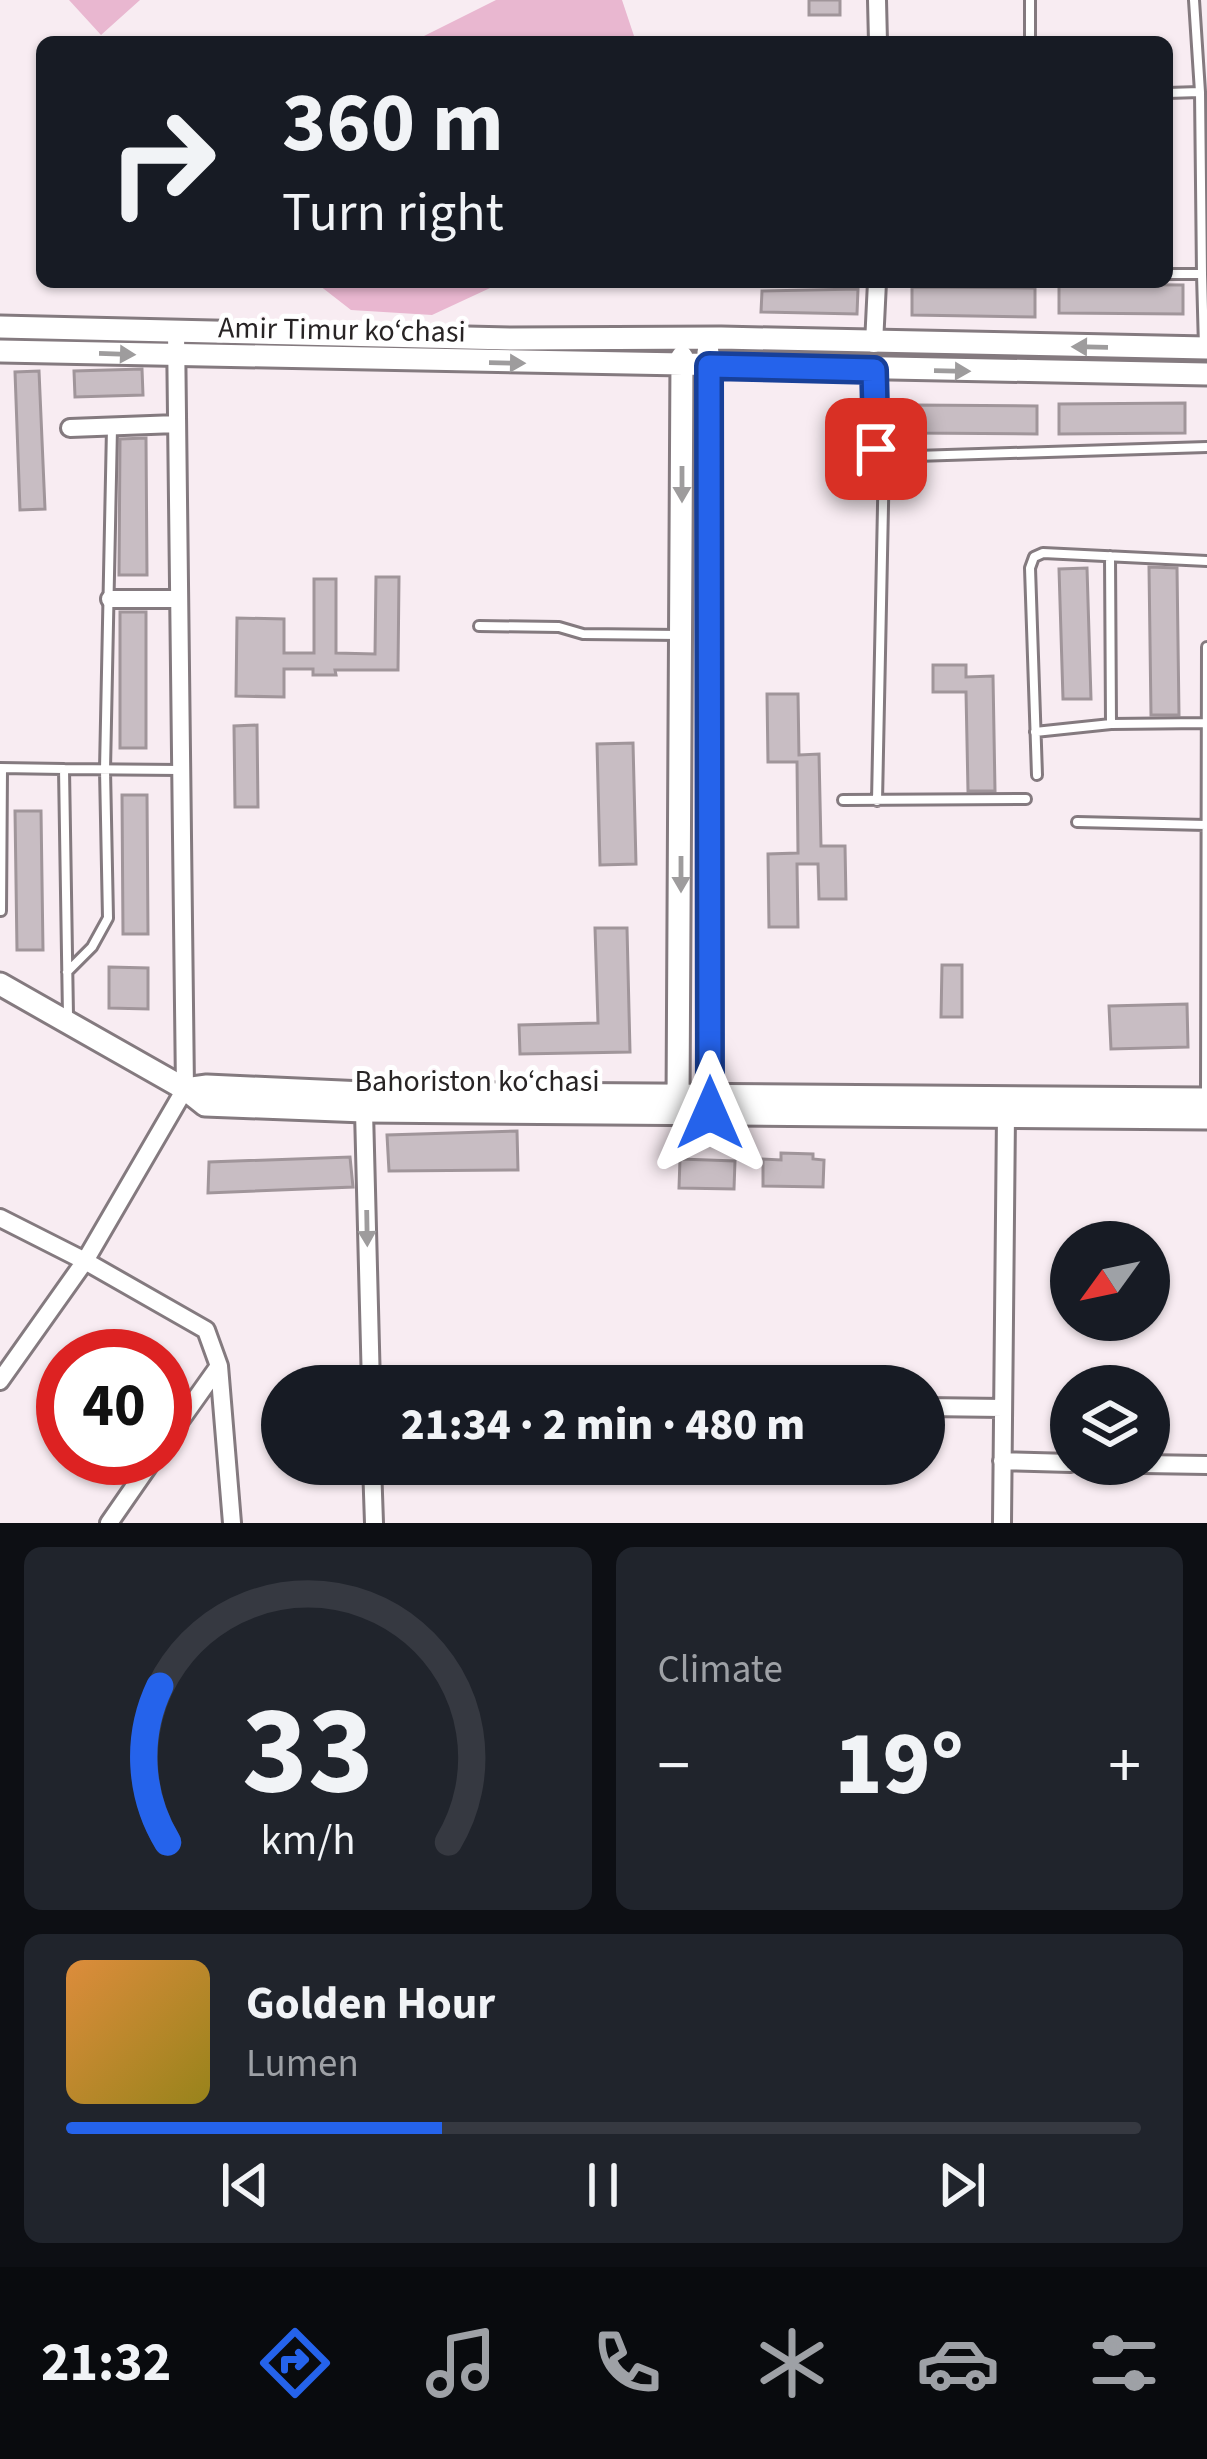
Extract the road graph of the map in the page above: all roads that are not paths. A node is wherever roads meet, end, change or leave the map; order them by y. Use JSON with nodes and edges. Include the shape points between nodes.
{"nodes":[{"id":1,"x":877,"y":0,"type":"edge"},
{"id":2,"x":1030,"y":0,"type":"edge"},
{"id":3,"x":1194,"y":0,"type":"edge"},
{"id":4,"x":878,"y":36,"type":"edge"},
{"id":5,"x":1030,"y":36,"type":"edge"},
{"id":6,"x":1201,"y":92,"type":"junction"},
{"id":7,"x":1173,"y":93,"type":"edge"},
{"id":8,"x":1204,"y":171,"type":"edge"},
{"id":9,"x":1173,"y":274,"type":"edge"},
{"id":10,"x":1202,"y":274,"type":"junction"},
{"id":11,"x":877,"y":288,"type":"edge"},
{"id":12,"x":0,"y":327,"type":"edge"},
{"id":13,"x":176,"y":331,"type":"junction"},
{"id":14,"x":681,"y":338,"type":"junction"},
{"id":15,"x":708,"y":338,"type":"junction"},
{"id":16,"x":874,"y":344,"type":"junction"},
{"id":17,"x":1206,"y":348,"type":"edge"},
{"id":18,"x":0,"y":351,"type":"edge"},
{"id":19,"x":176,"y":356,"type":"junction"},
{"id":20,"x":709,"y":366,"type":"junction"},
{"id":21,"x":682,"y":367,"type":"junction"},
{"id":22,"x":874,"y":370,"type":"junction"},
{"id":23,"x":1207,"y":374,"type":"edge"},
{"id":24,"x":177,"y":424,"type":"junction"},
{"id":25,"x":112,"y":427,"type":"junction"},
{"id":26,"x":70,"y":428,"type":"dead end"},
{"id":27,"x":1207,"y":447,"type":"edge"},
{"id":28,"x":884,"y":457,"type":"junction"},
{"id":29,"x":1110,"y":556,"type":"junction"},
{"id":30,"x":1207,"y":561,"type":"edge"},
{"id":31,"x":179,"y":598,"type":"junction"},
{"id":32,"x":110,"y":599,"type":"junction"},
{"id":33,"x":478,"y":626,"type":"dead end"},
{"id":34,"x":682,"y":635,"type":"junction"},
{"id":35,"x":1207,"y":647,"type":"edge"},
{"id":36,"x":1205,"y":723,"type":"edge"},
{"id":37,"x":1111,"y":724,"type":"junction"},
{"id":38,"x":1036,"y":732,"type":"junction"},
{"id":39,"x":1,"y":769,"type":"edge"},
{"id":40,"x":64,"y":769,"type":"junction"},
{"id":41,"x":105,"y":770,"type":"junction"},
{"id":42,"x":182,"y":770,"type":"junction"},
{"id":43,"x":1037,"y":775,"type":"dead end"},
{"id":44,"x":1026,"y":799,"type":"dead end"},
{"id":45,"x":843,"y":800,"type":"dead end"},
{"id":46,"x":877,"y":801,"type":"junction"},
{"id":47,"x":1077,"y":822,"type":"dead end"},
{"id":48,"x":1206,"y":825,"type":"edge"},
{"id":49,"x":1,"y":911,"type":"edge"},
{"id":50,"x":68,"y":971,"type":"junction"},
{"id":51,"x":0,"y":984,"type":"edge"},
{"id":52,"x":68,"y":1023,"type":"junction"},
{"id":53,"x":185,"y":1089,"type":"junction"},
{"id":54,"x":1207,"y":1099,"type":"edge"},
{"id":55,"x":678,"y":1102,"type":"junction"},
{"id":56,"x":710,"y":1103,"type":"junction"},
{"id":57,"x":364,"y":1111,"type":"junction"},
{"id":58,"x":1006,"y":1114,"type":"junction"},
{"id":59,"x":1207,"y":1118,"type":"edge"},
{"id":60,"x":0,"y":1218,"type":"edge"},
{"id":61,"x":85,"y":1261,"type":"junction"},
{"id":62,"x":370,"y":1365,"type":"edge"},
{"id":63,"x":219,"y":1366,"type":"junction"},
{"id":64,"x":0,"y":1381,"type":"edge"},
{"id":65,"x":192,"y":1404,"type":"edge"},
{"id":66,"x":945,"y":1407,"type":"edge"},
{"id":67,"x":1003,"y":1408,"type":"junction"},
{"id":68,"x":1002,"y":1461,"type":"junction"},
{"id":69,"x":1050,"y":1462,"type":"edge"},
{"id":70,"x":1170,"y":1464,"type":"edge"},
{"id":71,"x":1207,"y":1465,"type":"edge"},
{"id":72,"x":135,"y":1485,"type":"edge"},
{"id":73,"x":373,"y":1485,"type":"edge"},
{"id":74,"x":109,"y":1523,"type":"edge"},
{"id":75,"x":232,"y":1523,"type":"edge"},
{"id":76,"x":374,"y":1523,"type":"edge"},
{"id":77,"x":1002,"y":1523,"type":"edge"}],
"edges":[{"from":1,"to":4,"type":"street"},
{"from":2,"to":5,"type":"lane"},
{"from":3,"to":6,"type":"lane"},
{"from":6,"to":7,"type":"lane"},
{"from":6,"to":8,"type":"lane"},
{"from":8,"to":10,"type":"lane"},
{"from":9,"to":10,"type":"lane"},
{"from":10,"to":17,"type":"lane"},
{"from":11,"to":16,"type":"street"},
{"from":12,"to":13,"type":"street","name":"Amir Timur ko‘chasi"},
{"from":13,"to":14,"type":"street","name":"Amir Timur ko‘chasi"},
{"from":13,"to":19,"type":"street"},
{"from":14,"to":15,"type":"street","name":"Amir Timur ko‘chasi"},
{"from":14,"to":21,"type":"street"},
{"from":15,"to":16,"type":"street","name":"Amir Timur ko‘chasi"},
{"from":15,"to":20,"type":"street"},
{"from":17,"to":16,"type":"street","name":"Amir Timur ko‘chasi","one_way":true},
{"from":16,"to":22,"type":"street"},
{"from":18,"to":19,"type":"street","name":"Amir Timur ko‘chasi","one_way":true},
{"from":19,"to":21,"type":"street","name":"Amir Timur ko‘chasi","one_way":true},
{"from":19,"to":24,"type":"street"},
{"from":20,"to":21,"type":"street","name":"Amir Timur ko‘chasi"},
{"from":20,"to":22,"type":"street","name":"Amir Timur ko‘chasi"},
{"from":20,"to":56,"type":"street"},
{"from":21,"to":34,"type":"street","one_way":true},
{"from":22,"to":23,"type":"street","name":"Amir Timur ko‘chasi","one_way":true},
{"from":22,"to":28,"type":"lane","via":[[875,444]]},
{"from":24,"to":25,"type":"street"},
{"from":24,"to":31,"type":"street"},
{"from":25,"to":26,"type":"street"},
{"from":25,"to":32,"type":"lane"},
{"from":27,"to":28,"type":"lane"},
{"from":28,"to":46,"type":"lane"},
{"from":29,"to":30,"type":"lane"},
{"from":29,"to":37,"type":"lane"},
{"from":29,"to":38,"type":"lane","via":[[1034,557]]},
{"from":31,"to":32,"type":"street"},
{"from":31,"to":42,"type":"street"},
{"from":32,"to":41,"type":"lane"},
{"from":33,"to":34,"type":"lane"},
{"from":34,"to":55,"type":"street","one_way":true},
{"from":35,"to":36,"type":"lane"},
{"from":36,"to":37,"type":"lane"},
{"from":36,"to":48,"type":"lane"},
{"from":37,"to":38,"type":"lane"},
{"from":38,"to":43,"type":"lane"},
{"from":39,"to":40,"type":"lane"},
{"from":39,"to":49,"type":"lane"},
{"from":40,"to":41,"type":"lane"},
{"from":40,"to":50,"type":"lane"},
{"from":41,"to":42,"type":"lane"},
{"from":41,"to":50,"type":"lane","via":[[108,918]]},
{"from":42,"to":53,"type":"street"},
{"from":44,"to":46,"type":"lane"},
{"from":45,"to":46,"type":"lane"},
{"from":47,"to":48,"type":"lane"},
{"from":48,"to":54,"type":"lane"},
{"from":50,"to":52,"type":"lane"},
{"from":51,"to":52,"type":"street","name":"Bahoriston ko‘chasi"},
{"from":52,"to":53,"type":"street","name":"Bahoriston ko‘chasi"},
{"from":53,"to":55,"type":"street","name":"Bahoriston ko‘chasi"},
{"from":53,"to":57,"type":"street","name":"Bahoriston ko‘chasi","via":[[205,1105]]},
{"from":53,"to":61,"type":"street"},
{"from":54,"to":56,"type":"street","name":"Bahoriston ko‘chasi"},
{"from":55,"to":56,"type":"street","name":"Bahoriston ko‘chasi"},
{"from":55,"to":57,"type":"street","name":"Bahoriston ko‘chasi"},
{"from":56,"to":58,"type":"street","name":"Bahoriston ko‘chasi"},
{"from":57,"to":62,"type":"street","one_way":true},
{"from":58,"to":59,"type":"street","name":"Bahoriston ko‘chasi"},
{"from":58,"to":67,"type":"street"},
{"from":60,"to":61,"type":"street"},
{"from":61,"to":63,"type":"street","via":[[206,1330]]},
{"from":61,"to":64,"type":"street"},
{"from":63,"to":65,"type":"street"},
{"from":63,"to":75,"type":"street"},
{"from":66,"to":67,"type":"street"},
{"from":67,"to":68,"type":"street"},
{"from":68,"to":69,"type":"street"},
{"from":68,"to":77,"type":"street"},
{"from":70,"to":71,"type":"street"},
{"from":72,"to":74,"type":"street"},
{"from":73,"to":76,"type":"street"}]}
